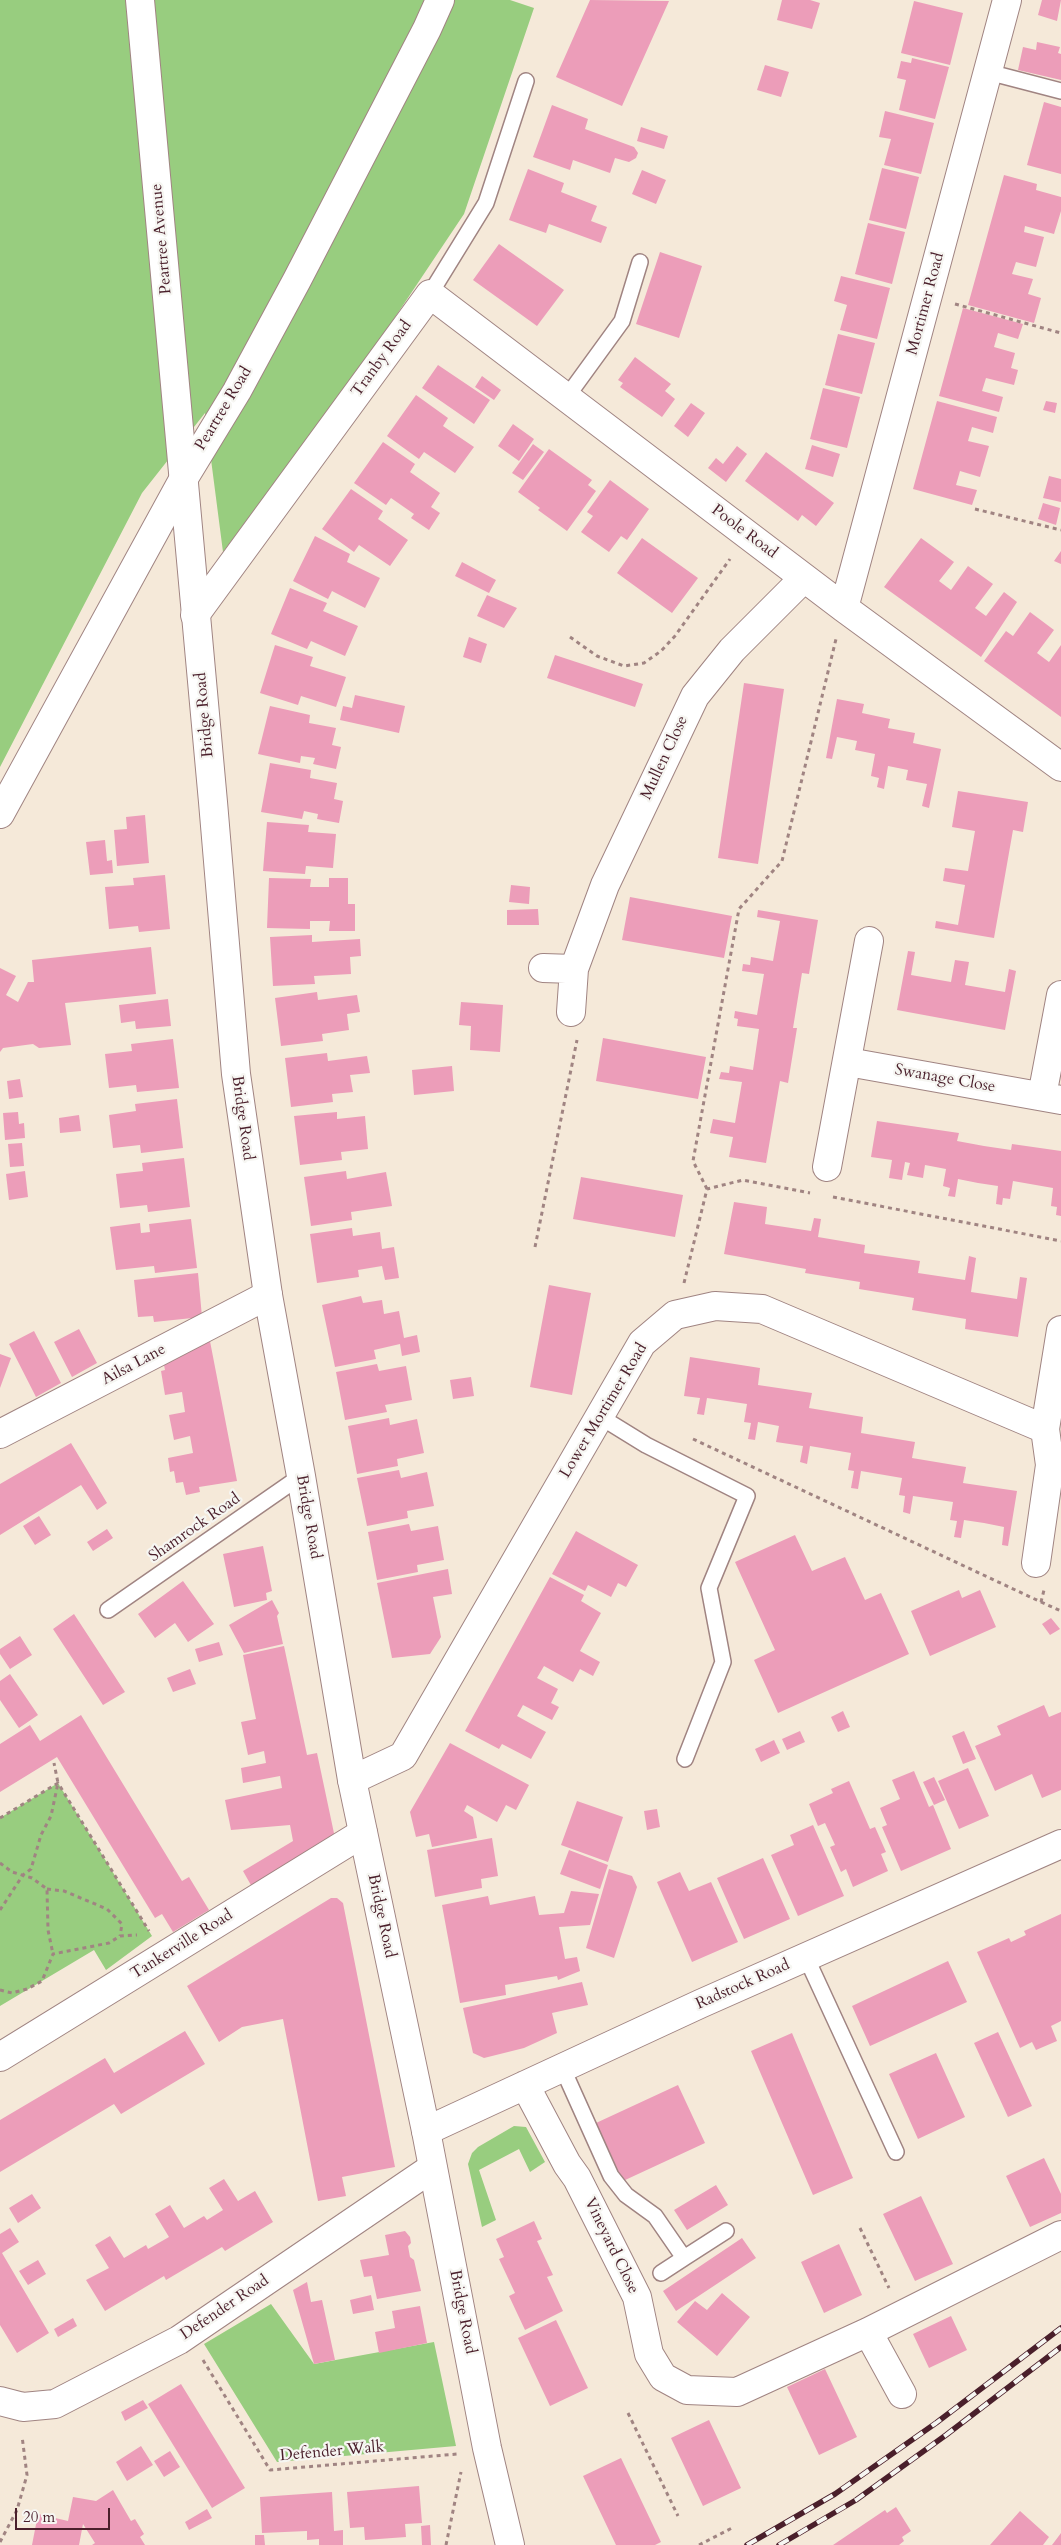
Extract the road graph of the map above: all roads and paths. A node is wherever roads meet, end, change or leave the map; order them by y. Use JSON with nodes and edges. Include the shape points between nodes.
{"nodes":[{"id":1,"x":140,"y":0,"type":"edge"},
{"id":2,"x":440,"y":0,"type":"edge"},
{"id":3,"x":1007,"y":0,"type":"edge"},
{"id":4,"x":988,"y":72,"type":"junction"},
{"id":5,"x":526,"y":81,"type":"dead end"},
{"id":6,"x":1061,"y":91,"type":"edge"},
{"id":7,"x":640,"y":262,"type":"dead end"},
{"id":8,"x":430,"y":294,"type":"junction"},
{"id":9,"x":928,"y":296,"type":"junction"},
{"id":10,"x":1061,"y":333,"type":"edge"},
{"id":11,"x":566,"y":398,"type":"junction"},
{"id":12,"x":184,"y":478,"type":"junction"},
{"id":13,"x":975,"y":509,"type":"dead end"},
{"id":14,"x":1061,"y":530,"type":"edge"},
{"id":15,"x":747,"y":534,"type":"junction"},
{"id":16,"x":804,"y":578,"type":"junction"},
{"id":17,"x":844,"y":608,"type":"junction"},
{"id":18,"x":195,"y":615,"type":"junction"},
{"id":19,"x":570,"y":637,"type":"dead end"},
{"id":20,"x":1061,"y":768,"type":"edge"},
{"id":21,"x":0,"y":814,"type":"edge"},
{"id":22,"x":869,"y":941,"type":"dead end"},
{"id":23,"x":543,"y":968,"type":"dead end"},
{"id":24,"x":574,"y":969,"type":"junction"},
{"id":25,"x":1061,"y":995,"type":"edge"},
{"id":26,"x":570,"y":1012,"type":"joint"},
{"id":27,"x":848,"y":1062,"type":"junction"},
{"id":28,"x":1052,"y":1098,"type":"edge"},
{"id":29,"x":827,"y":1167,"type":"dead end"},
{"id":30,"x":707,"y":1190,"type":"junction"},
{"id":31,"x":820,"y":1195,"type":"dead end"},
{"id":32,"x":830,"y":1197,"type":"dead end"},
{"id":33,"x":1061,"y":1241,"type":"edge"},
{"id":34,"x":535,"y":1247,"type":"dead end"},
{"id":35,"x":268,"y":1295,"type":"junction"},
{"id":36,"x":675,"y":1315,"type":"junction"},
{"id":37,"x":1061,"y":1330,"type":"edge"},
{"id":38,"x":599,"y":1416,"type":"junction"},
{"id":39,"x":1045,"y":1429,"type":"junction"},
{"id":40,"x":0,"y":1434,"type":"edge"},
{"id":41,"x":685,"y":1436,"type":"dead end"},
{"id":42,"x":301,"y":1476,"type":"junction"},
{"id":43,"x":1036,"y":1563,"type":"joint"},
{"id":44,"x":1040,"y":1602,"type":"junction"},
{"id":45,"x":108,"y":1610,"type":"dead end"},
{"id":46,"x":1061,"y":1611,"type":"edge"},
{"id":47,"x":685,"y":1760,"type":"dead end"},
{"id":48,"x":54,"y":1764,"type":"dead end"},
{"id":49,"x":352,"y":1780,"type":"junction"},
{"id":50,"x":58,"y":1783,"type":"junction"},
{"id":51,"x":0,"y":1818,"type":"edge"},
{"id":52,"x":363,"y":1833,"type":"junction"},
{"id":53,"x":1061,"y":1844,"type":"edge"},
{"id":54,"x":0,"y":1863,"type":"edge"},
{"id":55,"x":22,"y":1875,"type":"junction"},
{"id":56,"x":47,"y":1889,"type":"junction"},
{"id":57,"x":0,"y":1910,"type":"edge"},
{"id":58,"x":120,"y":1936,"type":"junction"},
{"id":59,"x":53,"y":1954,"type":"junction"},
{"id":60,"x":806,"y":1956,"type":"junction"},
{"id":61,"x":0,"y":1990,"type":"edge"},
{"id":62,"x":0,"y":2057,"type":"edge"},
{"id":63,"x":562,"y":2067,"type":"junction"},
{"id":64,"x":526,"y":2085,"type":"junction"},
{"id":65,"x":426,"y":2131,"type":"junction"},
{"id":66,"x":896,"y":2152,"type":"dead end"},
{"id":67,"x":432,"y":2168,"type":"junction"},
{"id":68,"x":860,"y":2228,"type":"dead end"},
{"id":69,"x":726,"y":2231,"type":"dead end"},
{"id":70,"x":1061,"y":2235,"type":"edge"},
{"id":71,"x":684,"y":2258,"type":"junction"},
{"id":72,"x":661,"y":2273,"type":"dead end"},
{"id":73,"x":903,"y":2316,"type":"junction"},
{"id":74,"x":868,"y":2332,"type":"junction"},
{"id":75,"x":187,"y":2334,"type":"junction"},
{"id":76,"x":902,"y":2394,"type":"dead end"},
{"id":77,"x":11,"y":2404,"type":"edge"},
{"id":78,"x":628,"y":2413,"type":"dead end"},
{"id":79,"x":476,"y":2450,"type":"junction"},
{"id":80,"x":678,"y":2516,"type":"dead end"},
{"id":81,"x":734,"y":2526,"type":"dead end"},
{"id":82,"x":0,"y":2542,"type":"edge"},
{"id":83,"x":446,"y":2545,"type":"edge"},
{"id":84,"x":510,"y":2545,"type":"edge"},
{"id":85,"x":700,"y":2545,"type":"edge"}],
"edges":[{"from":1,"to":12,"type":"street","name":"Peartree Avenue"},
{"from":2,"to":12,"type":"street","name":"Peartree Road","via":[[316,245],[237,391]]},
{"from":3,"to":4,"type":"street","name":"Mortimer Road"},
{"from":4,"to":6,"type":"lane"},
{"from":4,"to":9,"type":"street","name":"Mortimer Road"},
{"from":5,"to":8,"type":"lane","name":"Tranby Road","via":[[486,203]]},
{"from":7,"to":11,"type":"lane","via":[[622,321]]},
{"from":8,"to":11,"type":"street","name":"Poole Road"},
{"from":8,"to":18,"type":"street","name":"Tranby Road"},
{"from":9,"to":10,"type":"path"},
{"from":9,"to":17,"type":"street","name":"Mortimer Road"},
{"from":11,"to":15,"type":"street","name":"Poole Road"},
{"from":12,"to":18,"type":"street","name":"Bridge Road"},
{"from":12,"to":21,"type":"street","name":"Peartree Road"},
{"from":13,"to":14,"type":"path"},
{"from":15,"to":16,"type":"street","name":"Poole Road"},
{"from":15,"to":19,"type":"path","via":[[675,636],[644,663],[624,666],[597,656]]},
{"from":16,"to":17,"type":"street","name":"Poole Road"},
{"from":16,"to":24,"type":"street","name":"Mullen Close","via":[[732,650],[695,696],[605,885]]},
{"from":17,"to":20,"type":"street","name":"Poole Road"},
{"from":17,"to":30,"type":"path","via":[[782,861],[738,909],[693,1161]]},
{"from":18,"to":35,"type":"street","name":"Bridge Road","via":[[236,1074]]},
{"from":22,"to":27,"type":"street"},
{"from":23,"to":24,"type":"street"},
{"from":24,"to":26,"type":"street","name":"Mullen Close"},
{"from":25,"to":28,"type":"street","name":"Swanage Close"},
{"from":26,"to":34,"type":"path","via":[[579,1030]]},
{"from":27,"to":28,"type":"street","name":"Swanage Close"},
{"from":27,"to":29,"type":"street"},
{"from":30,"to":31,"type":"path","via":[[743,1180]]},
{"from":30,"to":36,"type":"path"},
{"from":32,"to":33,"type":"path"},
{"from":35,"to":40,"type":"street","name":"Ailsa Lane"},
{"from":35,"to":42,"type":"street","name":"Bridge Road"},
{"from":36,"to":38,"type":"street","name":"Lower Mortimer Road","via":[[642,1343]]},
{"from":36,"to":39,"type":"street","name":"Lower Mortimer Road","via":[[715,1306],[762,1309]]},
{"from":37,"to":39,"type":"street"},
{"from":38,"to":47,"type":"lane","via":[[646,1445],[747,1496],[708,1588],[723,1662]]},
{"from":38,"to":49,"type":"street","name":"Lower Mortimer Road","via":[[403,1756]]},
{"from":39,"to":43,"type":"street","via":[[1050,1465]]},
{"from":41,"to":44,"type":"path"},
{"from":42,"to":45,"type":"lane","name":"Shamrock Road"},
{"from":42,"to":49,"type":"street","name":"Bridge Road"},
{"from":43,"to":44,"type":"path","via":[[1046,1583]]},
{"from":44,"to":46,"type":"path"},
{"from":48,"to":50,"type":"path"},
{"from":49,"to":52,"type":"street","name":"Bridge Road"},
{"from":50,"to":51,"type":"path"},
{"from":50,"to":55,"type":"path","via":[[51,1816],[30,1868]]},
{"from":50,"to":58,"type":"path","via":[[152,1936]]},
{"from":52,"to":62,"type":"street","name":"Tankerville Road"},
{"from":52,"to":65,"type":"street","name":"Bridge Road"},
{"from":53,"to":60,"type":"street","name":"Radstock Road"},
{"from":54,"to":55,"type":"path"},
{"from":55,"to":56,"type":"path"},
{"from":55,"to":57,"type":"path"},
{"from":56,"to":58,"type":"path","via":[[64,1891],[107,1908],[122,1924]]},
{"from":56,"to":59,"type":"path","via":[[48,1930]]},
{"from":58,"to":59,"type":"path","via":[[109,1942]]},
{"from":59,"to":61,"type":"path","via":[[42,1981],[20,1991]]},
{"from":60,"to":63,"type":"street","name":"Radstock Road"},
{"from":60,"to":66,"type":"lane"},
{"from":63,"to":64,"type":"street","name":"Radstock Road"},
{"from":63,"to":71,"type":"lane","via":[[611,2176],[626,2195],[654,2216]]},
{"from":64,"to":65,"type":"street","name":"Radstock Road"},
{"from":64,"to":74,"type":"street","name":"Vineyard Close","via":[[637,2297],[649,2354],[663,2376],[687,2390],[736,2392]]},
{"from":65,"to":67,"type":"street","name":"Bridge Road"},
{"from":67,"to":75,"type":"street","name":"Defender Road"},
{"from":67,"to":79,"type":"street","name":"Bridge Road"},
{"from":68,"to":73,"type":"path"},
{"from":69,"to":71,"type":"lane"},
{"from":70,"to":73,"type":"street","name":"Vineyard Close"},
{"from":71,"to":72,"type":"lane"},
{"from":73,"to":74,"type":"street","name":"Vineyard Close"},
{"from":74,"to":76,"type":"street"},
{"from":75,"to":77,"type":"street","name":"Defender Road","via":[[55,2404]]},
{"from":75,"to":79,"type":"path","name":"Defender Walk","via":[[270,2470]]},
{"from":77,"to":82,"type":"path","via":[[22,2437],[27,2475],[17,2510]]},
{"from":78,"to":80,"type":"path"},
{"from":79,"to":83,"type":"path"},
{"from":79,"to":84,"type":"street","name":"Bridge Road"},
{"from":81,"to":85,"type":"path"}]}
